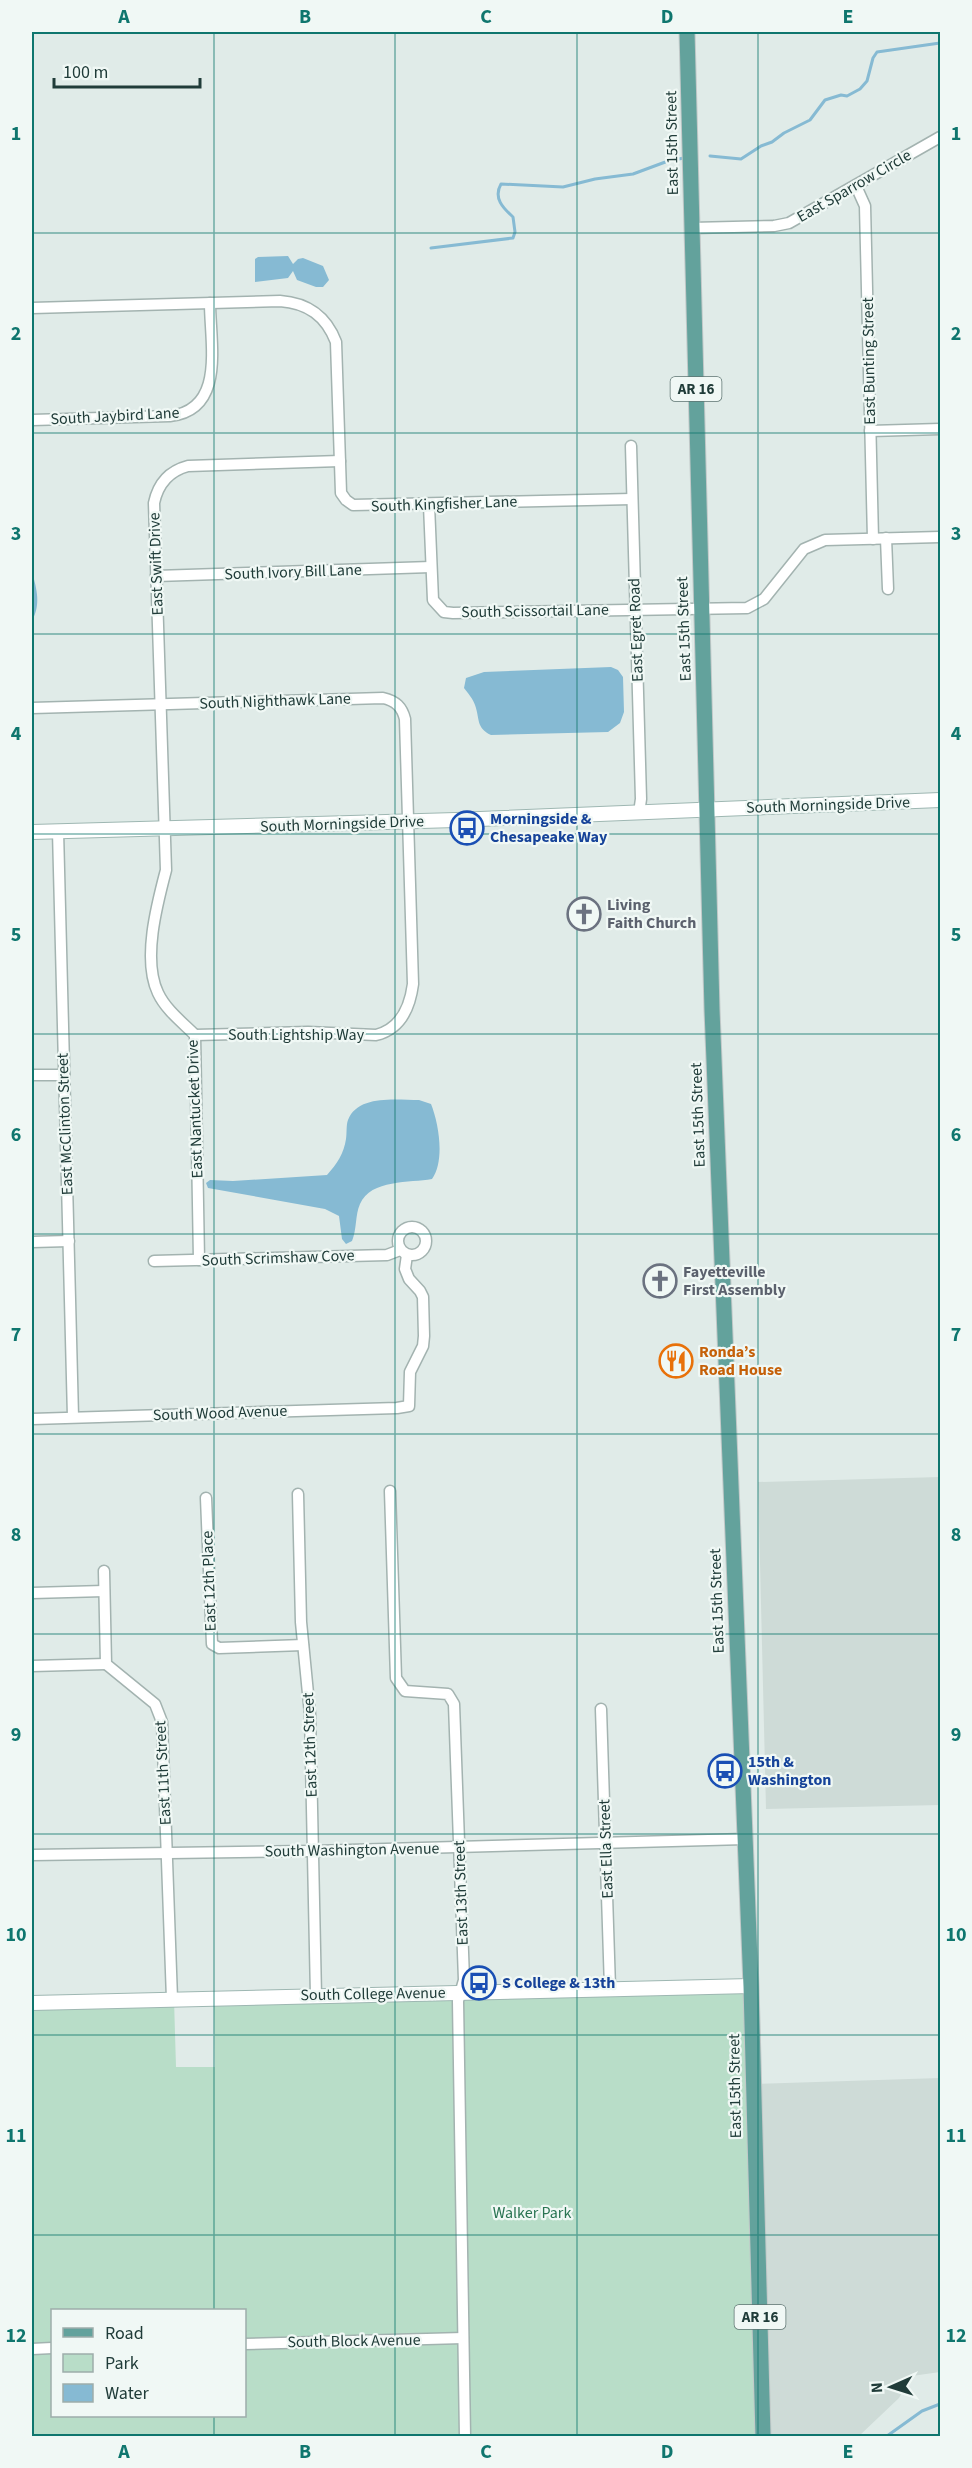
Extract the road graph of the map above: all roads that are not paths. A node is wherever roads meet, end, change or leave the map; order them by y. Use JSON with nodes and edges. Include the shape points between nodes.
{"nodes":[{"id":1,"x":687,"y":32,"type":"edge"},
{"id":2,"x":940,"y":137,"type":"edge"},
{"id":3,"x":856,"y":186,"type":"junction"},
{"id":4,"x":692,"y":228,"type":"junction"},
{"id":5,"x":210,"y":303,"type":"junction"},
{"id":6,"x":32,"y":308,"type":"edge"},
{"id":7,"x":32,"y":420,"type":"edge"},
{"id":8,"x":940,"y":429,"type":"edge"},
{"id":9,"x":870,"y":431,"type":"junction"},
{"id":10,"x":630,"y":446,"type":"dead end"},
{"id":11,"x":340,"y":461,"type":"junction"},
{"id":12,"x":632,"y":499,"type":"junction"},
{"id":13,"x":429,"y":505,"type":"junction"},
{"id":14,"x":940,"y":537,"type":"edge"},
{"id":15,"x":886,"y":538,"type":"junction"},
{"id":16,"x":873,"y":539,"type":"junction"},
{"id":17,"x":431,"y":567,"type":"junction"},
{"id":18,"x":156,"y":576,"type":"junction"},
{"id":19,"x":888,"y":589,"type":"dead end"},
{"id":20,"x":635,"y":609,"type":"junction"},
{"id":21,"x":701,"y":609,"type":"junction"},
{"id":22,"x":160,"y":704,"type":"junction"},
{"id":23,"x":32,"y":708,"type":"edge"},
{"id":24,"x":940,"y":800,"type":"edge"},
{"id":25,"x":706,"y":810,"type":"junction"},
{"id":26,"x":639,"y":813,"type":"junction"},
{"id":27,"x":408,"y":822,"type":"junction"},
{"id":28,"x":164,"y":830,"type":"junction"},
{"id":29,"x":58,"y":831,"type":"junction"},
{"id":30,"x":32,"y":832,"type":"edge"},
{"id":31,"x":195,"y":1035,"type":"junction"},
{"id":32,"x":32,"y":1075,"type":"edge"},
{"id":33,"x":64,"y":1075,"type":"junction"},
{"id":34,"x":69,"y":1241,"type":"junction"},
{"id":35,"x":32,"y":1242,"type":"edge"},
{"id":36,"x":199,"y":1260,"type":"junction"},
{"id":37,"x":154,"y":1261,"type":"dead end"},
{"id":38,"x":409,"y":1406,"type":"joint"},
{"id":39,"x":73,"y":1417,"type":"junction"},
{"id":40,"x":32,"y":1419,"type":"edge"},
{"id":41,"x":390,"y":1491,"type":"dead end"},
{"id":42,"x":298,"y":1494,"type":"dead end"},
{"id":43,"x":206,"y":1498,"type":"dead end"},
{"id":44,"x":104,"y":1571,"type":"dead end"},
{"id":45,"x":104,"y":1591,"type":"junction"},
{"id":46,"x":32,"y":1593,"type":"edge"},
{"id":47,"x":303,"y":1646,"type":"junction"},
{"id":48,"x":106,"y":1664,"type":"junction"},
{"id":49,"x":32,"y":1666,"type":"edge"},
{"id":50,"x":601,"y":1709,"type":"dead end"},
{"id":51,"x":745,"y":1839,"type":"junction"},
{"id":52,"x":605,"y":1843,"type":"junction"},
{"id":53,"x":460,"y":1847,"type":"junction"},
{"id":54,"x":314,"y":1851,"type":"junction"},
{"id":55,"x":167,"y":1854,"type":"junction"},
{"id":56,"x":32,"y":1855,"type":"edge"},
{"id":57,"x":751,"y":1986,"type":"junction"},
{"id":58,"x":610,"y":1988,"type":"junction"},
{"id":59,"x":460,"y":1992,"type":"junction"},
{"id":60,"x":316,"y":1996,"type":"junction"},
{"id":61,"x":172,"y":1999,"type":"junction"},
{"id":62,"x":32,"y":2003,"type":"edge"},
{"id":63,"x":463,"y":2338,"type":"junction"},
{"id":64,"x":246,"y":2344,"type":"edge"},
{"id":65,"x":51,"y":2348,"type":"edge"},
{"id":66,"x":32,"y":2349,"type":"edge"},
{"id":67,"x":465,"y":2436,"type":"edge"},
{"id":68,"x":763,"y":2436,"type":"edge"}],
"edges":[{"from":1,"to":4,"type":"main road","name":"East 15th Street","number":"AR 16"},
{"from":2,"to":3,"type":"street","name":"East Sparrow Circle"},
{"from":3,"to":4,"type":"street","name":"East Sparrow Circle","via":[[789,223]]},
{"from":3,"to":9,"type":"street","name":"East Bunting Street","via":[[865,206]]},
{"from":4,"to":21,"type":"main road","name":"East 15th Street","number":"AR 16"},
{"from":5,"to":6,"type":"street","name":"South Kingfisher Lane"},
{"from":5,"to":7,"type":"street","name":"South Jaybird Lane","via":[[210,382],[205,397],[194,408],[170,416]]},
{"from":5,"to":11,"type":"street","name":"South Kingfisher Lane","via":[[292,302],[311,309],[326,323],[336,342]]},
{"from":8,"to":9,"type":"street"},
{"from":9,"to":16,"type":"street","name":"East Bunting Street"},
{"from":10,"to":12,"type":"street","name":"East Egret Road"},
{"from":11,"to":13,"type":"street","name":"South Kingfisher Lane","via":[[341,493],[353,505]]},
{"from":11,"to":18,"type":"street","name":"East Swift Drive","via":[[194,465],[176,471],[161,484],[154,503]]},
{"from":12,"to":13,"type":"street","name":"South Kingfisher Lane"},
{"from":12,"to":20,"type":"street","name":"East Egret Road"},
{"from":13,"to":17,"type":"street","name":"South Scissortail Lane"},
{"from":14,"to":15,"type":"street"},
{"from":15,"to":16,"type":"street"},
{"from":15,"to":19,"type":"street"},
{"from":16,"to":21,"type":"street","via":[[825,540],[804,549],[764,599],[747,608]]},
{"from":17,"to":18,"type":"street","name":"South Ivory Bill Lane"},
{"from":17,"to":20,"type":"street","name":"South Scissortail Lane","via":[[433,600],[444,612]]},
{"from":18,"to":22,"type":"street","name":"East Swift Drive"},
{"from":20,"to":21,"type":"street","name":"South Scissortail Lane"},
{"from":20,"to":26,"type":"street","name":"East Egret Road"},
{"from":21,"to":25,"type":"main road","name":"East 15th Street","number":"AR 16"},
{"from":22,"to":23,"type":"street","name":"South Nighthawk Lane"},
{"from":22,"to":27,"type":"street","name":"South Nighthawk Lane","via":[[391,700],[403,711],[405,719]]},
{"from":22,"to":28,"type":"street","name":"East Swift Drive"},
{"from":24,"to":25,"type":"street","name":"South Morningside Drive"},
{"from":25,"to":26,"type":"street","name":"South Morningside Drive"},
{"from":25,"to":51,"type":"main road","name":"East 15th Street","number":"AR 16"},
{"from":26,"to":27,"type":"street","name":"South Morningside Drive"},
{"from":27,"to":28,"type":"street","name":"South Morningside Drive"},
{"from":27,"to":31,"type":"street","name":"South Lightship Way","via":[[411,995],[402,1019],[387,1032],[376,1035]]},
{"from":28,"to":29,"type":"street","name":"South Morningside Drive"},
{"from":28,"to":31,"type":"street","name":"East Nantucket Drive","via":[[166,870],[153,920],[153,976],[163,1001]]},
{"from":29,"to":30,"type":"street","name":"South Morningside Drive"},
{"from":29,"to":33,"type":"street","name":"East McClinton Street"},
{"from":31,"to":36,"type":"street","name":"East Nantucket Drive"},
{"from":32,"to":33,"type":"street"},
{"from":33,"to":34,"type":"street","name":"East McClinton Street"},
{"from":34,"to":35,"type":"street"},
{"from":34,"to":39,"type":"street","name":"East McClinton Street"},
{"from":36,"to":37,"type":"street","name":"South Scrimshaw Cove"},
{"from":36,"to":38,"type":"street","name":"South Scrimshaw Cove","via":[[404,1253],[408,1279],[423,1297],[423,1346],[410,1372]]},
{"from":38,"to":39,"type":"street","name":"South Wood Avenue"},
{"from":39,"to":40,"type":"street","name":"South Wood Avenue"},
{"from":41,"to":53,"type":"street","name":"East 13th Street","via":[[396,1678],[405,1690],[448,1694],[454,1704]]},
{"from":42,"to":47,"type":"street","name":"East 12th Street"},
{"from":43,"to":47,"type":"street","name":"East 12th Place","via":[[212,1644],[219,1648]]},
{"from":44,"to":45,"type":"street"},
{"from":45,"to":46,"type":"street"},
{"from":45,"to":48,"type":"street"},
{"from":47,"to":54,"type":"street","name":"East 12th Street","via":[[310,1714]]},
{"from":48,"to":49,"type":"street"},
{"from":48,"to":55,"type":"street","name":"East 11th Street","via":[[155,1704],[160,1713]]},
{"from":50,"to":52,"type":"street","name":"East Ella Street"},
{"from":51,"to":52,"type":"street","name":"South Washington Avenue"},
{"from":51,"to":57,"type":"main road","name":"East 15th Street","number":"AR 16"},
{"from":52,"to":53,"type":"street","name":"South Washington Avenue"},
{"from":52,"to":58,"type":"street","name":"East Ella Street"},
{"from":53,"to":54,"type":"street","name":"South Washington Avenue"},
{"from":53,"to":59,"type":"street","name":"East 13th Street","via":[[464,1980]]},
{"from":54,"to":55,"type":"street","name":"South Washington Avenue"},
{"from":54,"to":60,"type":"street","name":"East 12th Street"},
{"from":55,"to":56,"type":"street","name":"South Washington Avenue"},
{"from":55,"to":61,"type":"street","name":"East 11th Street"},
{"from":57,"to":58,"type":"street","name":"South College Avenue"},
{"from":57,"to":68,"type":"main road","name":"East 15th Street","number":"AR 16"},
{"from":58,"to":59,"type":"street","name":"South College Avenue"},
{"from":59,"to":60,"type":"street","name":"South College Avenue"},
{"from":59,"to":63,"type":"street","name":"East 13th Street"},
{"from":60,"to":61,"type":"street","name":"South College Avenue"},
{"from":61,"to":62,"type":"street","name":"South College Avenue"},
{"from":63,"to":64,"type":"street","name":"South Block Avenue"},
{"from":63,"to":67,"type":"street","name":"East 13th Street"},
{"from":65,"to":66,"type":"street"}]}
